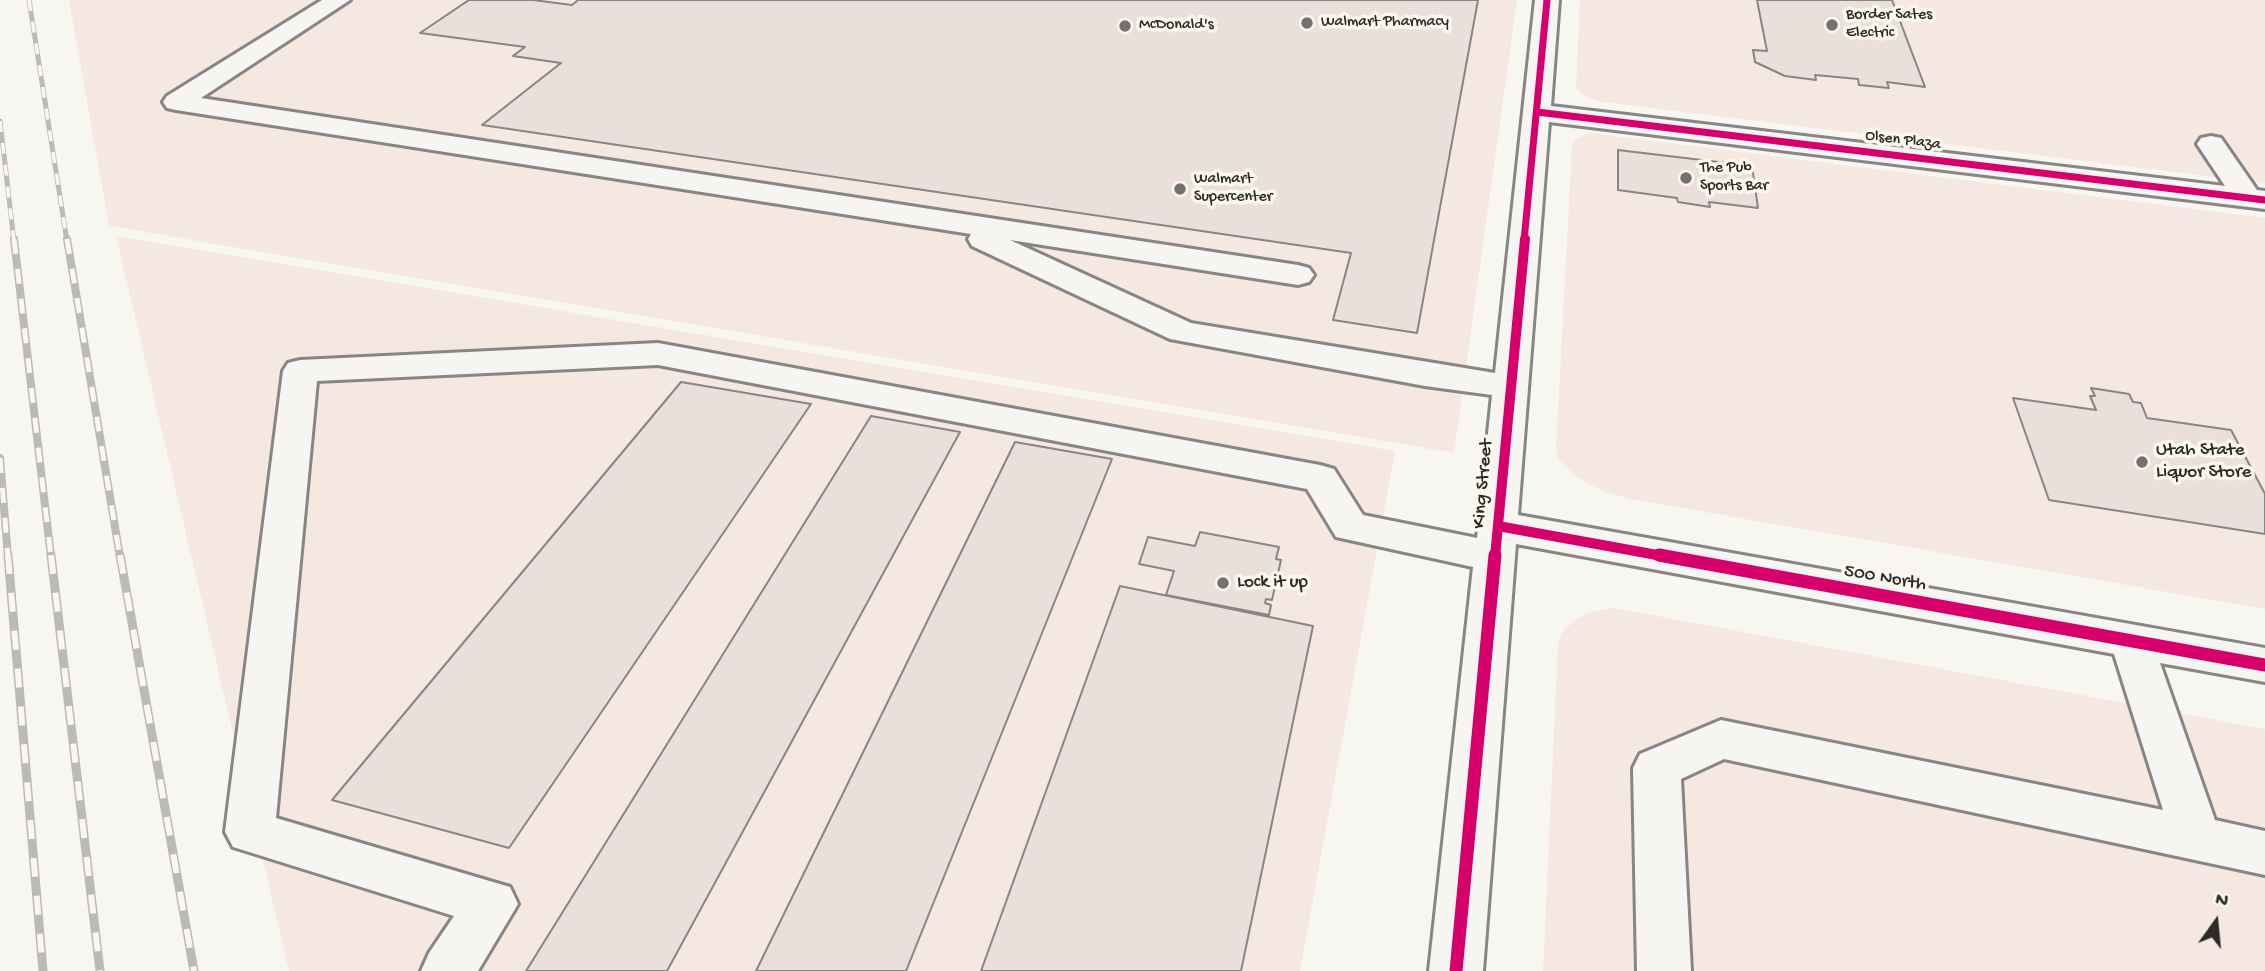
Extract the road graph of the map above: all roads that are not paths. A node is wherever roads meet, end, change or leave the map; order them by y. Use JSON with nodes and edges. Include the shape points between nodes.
{"nodes":[{"id":1,"x":335,"y":0,"type":"edge"},
{"id":2,"x":1547,"y":0,"type":"edge"},
{"id":3,"x":1537,"y":111,"type":"junction"},
{"id":4,"x":2211,"y":144,"type":"dead end"},
{"id":5,"x":2257,"y":199,"type":"edge"},
{"id":6,"x":943,"y":220,"type":"junction"},
{"id":7,"x":1298,"y":275,"type":"dead end"},
{"id":8,"x":1509,"y":386,"type":"junction"},
{"id":9,"x":1496,"y":541,"type":"junction"},
{"id":10,"x":2131,"y":641,"type":"junction"},
{"id":11,"x":2265,"y":665,"type":"edge"},
{"id":12,"x":2197,"y":839,"type":"junction"},
{"id":13,"x":2265,"y":853,"type":"edge"},
{"id":14,"x":447,"y":971,"type":"edge"},
{"id":15,"x":1456,"y":971,"type":"edge"},
{"id":16,"x":1664,"y":971,"type":"edge"}],
"edges":[{"from":1,"to":6,"type":"street","via":[[176,102]]},
{"from":2,"to":3,"type":"street","name":"King Street"},
{"from":3,"to":5,"type":"street","name":"Olsen Plaza"},
{"from":3,"to":8,"type":"street","name":"King Street"},
{"from":4,"to":5,"type":"street"},
{"from":6,"to":7,"type":"street"},
{"from":6,"to":8,"type":"street","via":[[1182,332]]},
{"from":8,"to":9,"type":"street","name":"King Street"},
{"from":9,"to":10,"type":"street","name":"500 North"},
{"from":9,"to":14,"type":"street","name":"500 North","via":[[1350,527],[1320,478],[658,354],[300,371],[250,832],[492,904]]},
{"from":9,"to":15,"type":"street","name":"King Street"},
{"from":10,"to":11,"type":"street","name":"500 North"},
{"from":10,"to":12,"type":"street"},
{"from":12,"to":13,"type":"street"},
{"from":12,"to":16,"type":"street","via":[[1721,739],[1657,768]]}]}
